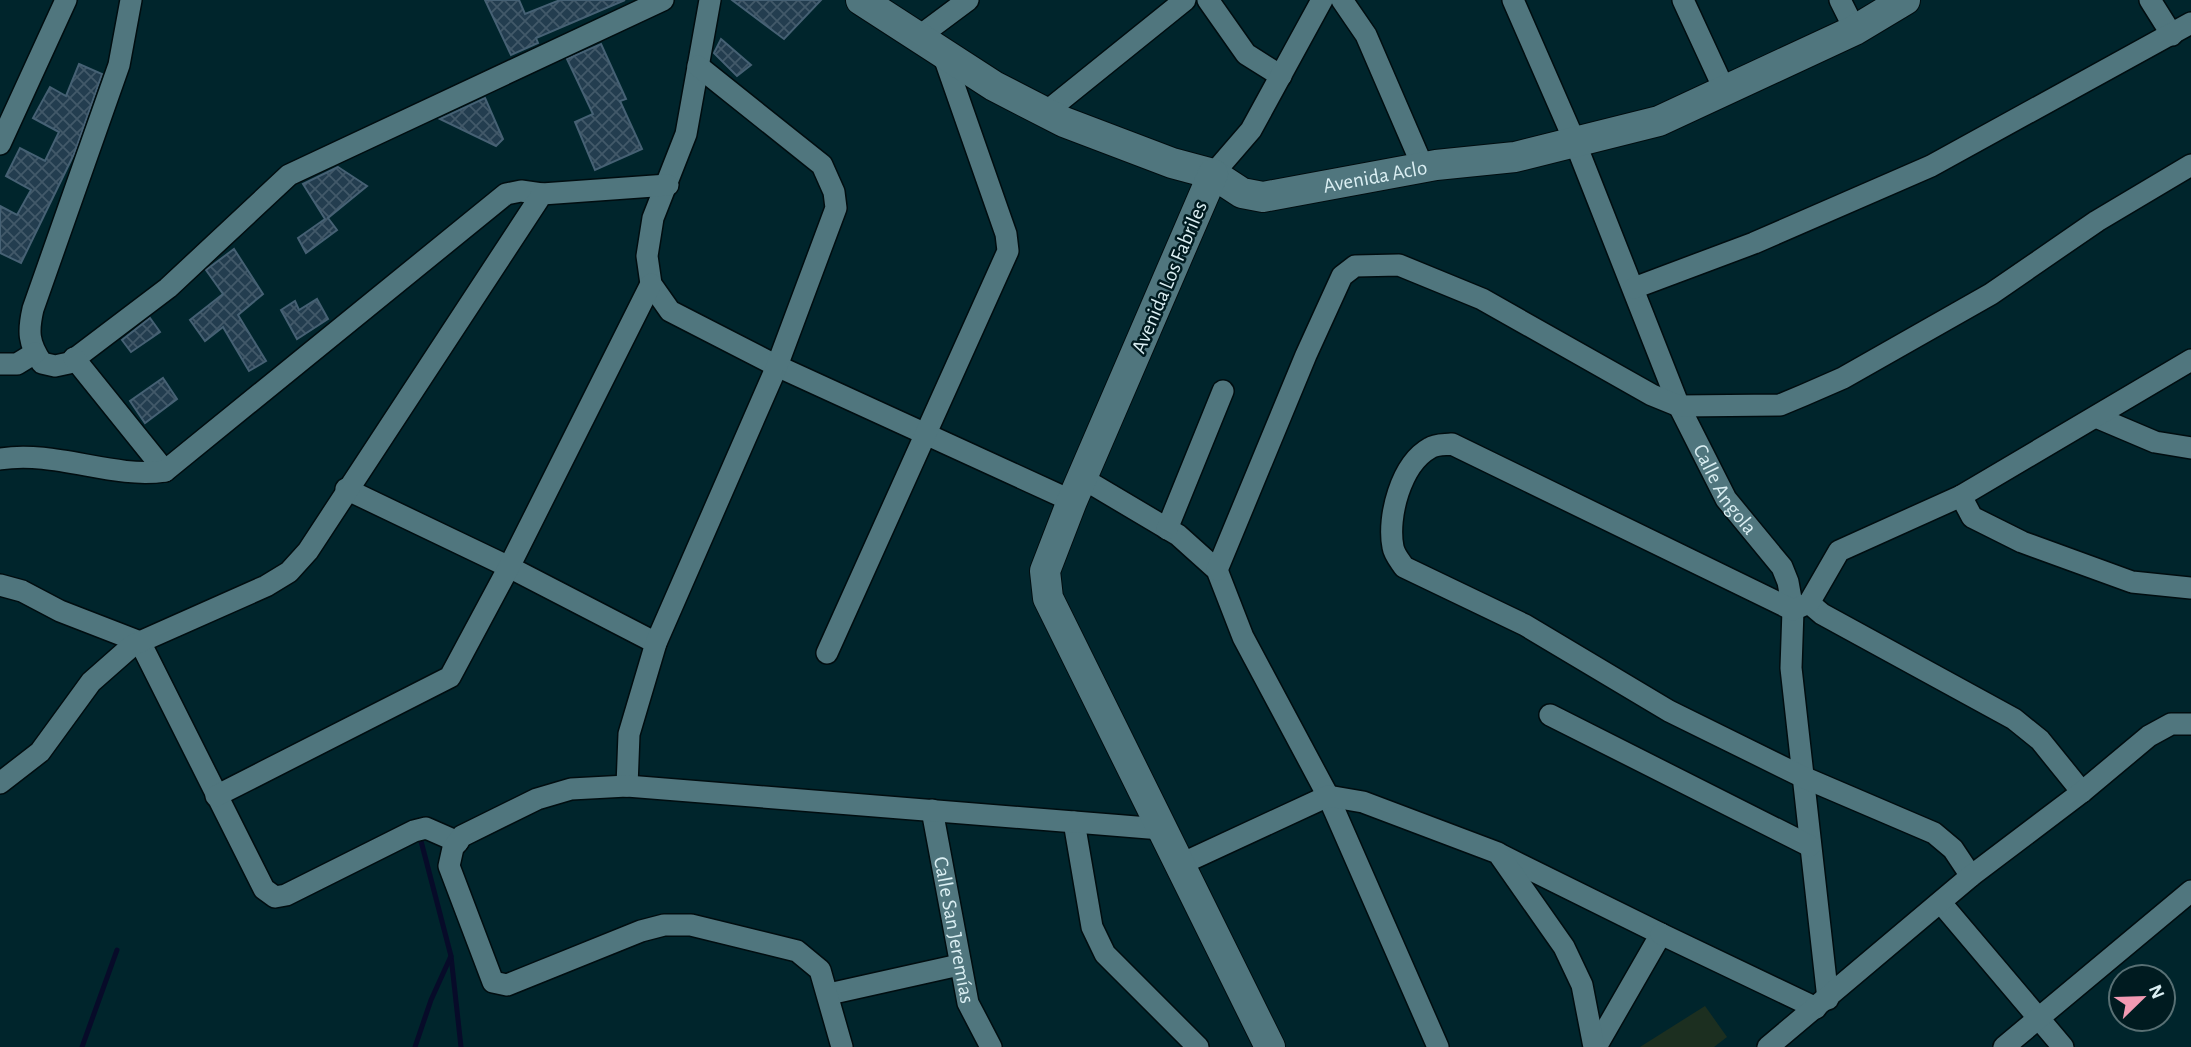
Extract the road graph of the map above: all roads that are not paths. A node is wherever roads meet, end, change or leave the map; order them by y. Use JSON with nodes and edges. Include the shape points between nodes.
{"nodes":[{"id":1,"x":66,"y":0,"type":"edge"},
{"id":2,"x":131,"y":0,"type":"edge"},
{"id":3,"x":663,"y":0,"type":"edge"},
{"id":4,"x":710,"y":0,"type":"edge"},
{"id":5,"x":861,"y":0,"type":"edge"},
{"id":6,"x":968,"y":0,"type":"edge"},
{"id":7,"x":1185,"y":0,"type":"edge"},
{"id":8,"x":1208,"y":0,"type":"edge"},
{"id":9,"x":1322,"y":0,"type":"edge"},
{"id":10,"x":1342,"y":0,"type":"edge"},
{"id":11,"x":1513,"y":0,"type":"edge"},
{"id":12,"x":1683,"y":0,"type":"edge"},
{"id":13,"x":1840,"y":0,"type":"edge"},
{"id":14,"x":1905,"y":0,"type":"edge"},
{"id":15,"x":2150,"y":0,"type":"edge"},
{"id":16,"x":2191,"y":23,"type":"edge"},
{"id":17,"x":1855,"y":30,"type":"junction"},
{"id":18,"x":2172,"y":35,"type":"junction"},
{"id":19,"x":917,"y":38,"type":"junction"},
{"id":20,"x":943,"y":54,"type":"junction"},
{"id":21,"x":698,"y":66,"type":"junction"},
{"id":22,"x":1281,"y":76,"type":"junction"},
{"id":23,"x":1725,"y":91,"type":"junction"},
{"id":24,"x":1046,"y":112,"type":"junction"},
{"id":25,"x":1575,"y":142,"type":"junction"},
{"id":26,"x":0,"y":144,"type":"edge"},
{"id":27,"x":2191,"y":165,"type":"edge"},
{"id":28,"x":1423,"y":167,"type":"junction"},
{"id":29,"x":1213,"y":174,"type":"junction"},
{"id":30,"x":668,"y":185,"type":"junction"},
{"id":31,"x":542,"y":194,"type":"junction"},
{"id":32,"x":651,"y":284,"type":"junction"},
{"id":33,"x":1634,"y":288,"type":"junction"},
{"id":34,"x":670,"y":311,"type":"junction"},
{"id":35,"x":635,"y":315,"type":"junction"},
{"id":36,"x":35,"y":353,"type":"junction"},
{"id":37,"x":74,"y":358,"type":"junction"},
{"id":38,"x":2191,"y":360,"type":"edge"},
{"id":39,"x":0,"y":364,"type":"edge"},
{"id":40,"x":777,"y":366,"type":"junction"},
{"id":41,"x":1223,"y":391,"type":"dead end"},
{"id":42,"x":1679,"y":406,"type":"junction"},
{"id":43,"x":2096,"y":417,"type":"junction"},
{"id":44,"x":926,"y":434,"type":"junction"},
{"id":45,"x":2191,"y":448,"type":"edge"},
{"id":46,"x":0,"y":459,"type":"edge"},
{"id":47,"x":165,"y":471,"type":"junction"},
{"id":48,"x":346,"y":489,"type":"junction"},
{"id":49,"x":1077,"y":489,"type":"junction"},
{"id":50,"x":1961,"y":496,"type":"junction"},
{"id":51,"x":1167,"y":528,"type":"junction"},
{"id":52,"x":509,"y":567,"type":"junction"},
{"id":53,"x":1217,"y":570,"type":"junction"},
{"id":54,"x":0,"y":585,"type":"edge"},
{"id":55,"x":2191,"y":588,"type":"edge"},
{"id":56,"x":1801,"y":606,"type":"junction"},
{"id":57,"x":140,"y":642,"type":"junction"},
{"id":58,"x":656,"y":643,"type":"junction"},
{"id":59,"x":827,"y":653,"type":"dead end"},
{"id":60,"x":1550,"y":715,"type":"dead end"},
{"id":61,"x":2191,"y":724,"type":"edge"},
{"id":62,"x":1803,"y":777,"type":"junction"},
{"id":63,"x":0,"y":783,"type":"edge"},
{"id":64,"x":627,"y":786,"type":"junction"},
{"id":65,"x":2082,"y":792,"type":"junction"},
{"id":66,"x":216,"y":796,"type":"junction"},
{"id":67,"x":1328,"y":796,"type":"junction"},
{"id":68,"x":932,"y":810,"type":"junction"},
{"id":69,"x":1074,"y":822,"type":"junction"},
{"id":70,"x":1161,"y":829,"type":"junction"},
{"id":71,"x":458,"y":842,"type":"junction"},
{"id":72,"x":1810,"y":846,"type":"junction"},
{"id":73,"x":1498,"y":853,"type":"junction"},
{"id":74,"x":1180,"y":865,"type":"junction"},
{"id":75,"x":1971,"y":876,"type":"junction"},
{"id":76,"x":2191,"y":891,"type":"edge"},
{"id":77,"x":1941,"y":903,"type":"junction"},
{"id":78,"x":1661,"y":934,"type":"junction"},
{"id":79,"x":959,"y":965,"type":"junction"},
{"id":80,"x":829,"y":995,"type":"junction"},
{"id":81,"x":1822,"y":1004,"type":"junction"},
{"id":82,"x":2039,"y":1018,"type":"junction"},
{"id":83,"x":842,"y":1047,"type":"edge"},
{"id":84,"x":991,"y":1047,"type":"edge"},
{"id":85,"x":1198,"y":1047,"type":"edge"},
{"id":86,"x":1270,"y":1047,"type":"edge"},
{"id":87,"x":1438,"y":1047,"type":"edge"},
{"id":88,"x":1595,"y":1047,"type":"edge"},
{"id":89,"x":1768,"y":1047,"type":"edge"},
{"id":90,"x":2004,"y":1047,"type":"edge"},
{"id":91,"x":2063,"y":1047,"type":"edge"}],
"edges":[{"from":1,"to":26,"type":"street"},
{"from":2,"to":36,"type":"street","via":[[119,65],[33,309],[28,331]]},
{"from":3,"to":37,"type":"street","via":[[289,175],[168,288]]},
{"from":4,"to":21,"type":"street"},
{"from":5,"to":19,"type":"street","name":"Avenida Aclo"},
{"from":6,"to":19,"type":"street"},
{"from":7,"to":24,"type":"street"},
{"from":8,"to":22,"type":"street","via":[[1246,54]]},
{"from":9,"to":22,"type":"street","name":"Avenida Los Fabriles"},
{"from":10,"to":28,"type":"street","via":[[1366,35]]},
{"from":11,"to":25,"type":"street","name":"Calle Angola"},
{"from":12,"to":23,"type":"street"},
{"from":13,"to":17,"type":"street"},
{"from":14,"to":17,"type":"street","name":"Avenida Aclo"},
{"from":15,"to":18,"type":"street"},
{"from":16,"to":18,"type":"street"},
{"from":17,"to":23,"type":"street","name":"Avenida Aclo"},
{"from":18,"to":33,"type":"street","via":[[1931,166],[1754,243]]},
{"from":19,"to":20,"type":"street","name":"Avenida Aclo"},
{"from":20,"to":24,"type":"street","name":"Avenida Aclo"},
{"from":20,"to":44,"type":"street","via":[[1008,251]]},
{"from":21,"to":30,"type":"street","via":[[685,134]]},
{"from":21,"to":40,"type":"street","via":[[822,165],[834,192],[836,208]]},
{"from":22,"to":29,"type":"street","name":"Avenida Los Fabriles","via":[[1251,130]]},
{"from":23,"to":25,"type":"street","name":"Avenida Aclo","via":[[1659,121]]},
{"from":24,"to":29,"type":"street","name":"Avenida Aclo","via":[[1172,163]]},
{"from":25,"to":28,"type":"street","name":"Avenida Aclo","via":[[1515,157]]},
{"from":25,"to":33,"type":"street","name":"Calle Angola"},
{"from":27,"to":42,"type":"street","via":[[1991,293],[1843,378],[1780,405]]},
{"from":28,"to":29,"type":"street","name":"Avenida Aclo","via":[[1263,197],[1242,193]]},
{"from":29,"to":49,"type":"street","name":"Avenida Los Fabriles"},
{"from":30,"to":31,"type":"street"},
{"from":30,"to":32,"type":"street","via":[[653,218],[647,257]]},
{"from":31,"to":47,"type":"street","via":[[506,194]]},
{"from":31,"to":48,"type":"street"},
{"from":32,"to":34,"type":"street"},
{"from":32,"to":35,"type":"street"},
{"from":33,"to":42,"type":"street","name":"Calle Angola"},
{"from":34,"to":35,"type":"street","via":[[659,307]]},
{"from":34,"to":40,"type":"street"},
{"from":35,"to":52,"type":"street"},
{"from":36,"to":37,"type":"street","via":[[42,363],[55,366]]},
{"from":36,"to":39,"type":"street","via":[[17,364]]},
{"from":37,"to":47,"type":"street"},
{"from":38,"to":43,"type":"street"},
{"from":40,"to":44,"type":"street"},
{"from":40,"to":58,"type":"street"},
{"from":41,"to":51,"type":"street"},
{"from":42,"to":53,"type":"street","via":[[1482,299],[1399,265],[1355,266],[1342,276],[1306,355]]},
{"from":42,"to":56,"type":"street","name":"Calle Angola","via":[[1726,499],[1782,567]]},
{"from":43,"to":45,"type":"street","via":[[2155,442]]},
{"from":43,"to":50,"type":"street"},
{"from":44,"to":49,"type":"street"},
{"from":44,"to":59,"type":"street"},
{"from":46,"to":47,"type":"street","via":[[50,459],[140,475]]},
{"from":48,"to":52,"type":"street"},
{"from":48,"to":57,"type":"street","via":[[308,551],[289,572]]},
{"from":49,"to":51,"type":"street"},
{"from":49,"to":70,"type":"street","name":"Avenida Los Fabriles","via":[[1045,571],[1048,598]]},
{"from":50,"to":55,"type":"street","via":[[1972,517],[2022,542],[2132,582]]},
{"from":50,"to":56,"type":"street","via":[[1839,551]]},
{"from":51,"to":53,"type":"street"},
{"from":52,"to":58,"type":"street"},
{"from":52,"to":66,"type":"street","via":[[450,677]]},
{"from":53,"to":67,"type":"street","via":[[1243,637]]},
{"from":54,"to":57,"type":"street"},
{"from":56,"to":62,"type":"street","name":"Calle Angola","via":[[1791,668]]},
{"from":56,"to":62,"type":"street","via":[[1452,444],[1432,446],[1416,459],[1391,520],[1393,550],[1404,567],[1525,625],[1669,711]]},
{"from":56,"to":65,"type":"street","via":[[2014,719],[2040,740]]},
{"from":57,"to":63,"type":"street","via":[[91,682],[40,752]]},
{"from":57,"to":66,"type":"street"},
{"from":58,"to":64,"type":"street","via":[[629,734]]},
{"from":60,"to":72,"type":"street"},
{"from":61,"to":65,"type":"street","via":[[2171,724],[2149,736]]},
{"from":62,"to":72,"type":"street","name":"Calle Angola"},
{"from":62,"to":75,"type":"street","via":[[1934,833],[1954,849]]},
{"from":64,"to":68,"type":"street"},
{"from":64,"to":71,"type":"street","via":[[571,789],[537,799]]},
{"from":65,"to":75,"type":"street"},
{"from":66,"to":71,"type":"street","via":[[264,889],[275,897],[414,831],[426,828]]},
{"from":67,"to":73,"type":"street","via":[[1363,802]]},
{"from":67,"to":74,"type":"street"},
{"from":67,"to":87,"type":"street"},
{"from":68,"to":69,"type":"street"},
{"from":68,"to":79,"type":"street","name":"Calle San Jeremías"},
{"from":69,"to":70,"type":"street"},
{"from":69,"to":85,"type":"street","via":[[1092,927],[1105,954]]},
{"from":70,"to":74,"type":"street"},
{"from":71,"to":80,"type":"street","via":[[449,866],[493,982],[507,985],[641,930],[691,925],[797,951],[821,970]]},
{"from":72,"to":81,"type":"street","name":"Calle Angola"},
{"from":73,"to":78,"type":"street"},
{"from":73,"to":88,"type":"street","via":[[1564,947],[1582,985]]},
{"from":74,"to":86,"type":"street"},
{"from":75,"to":77,"type":"street"},
{"from":76,"to":82,"type":"street"},
{"from":77,"to":81,"type":"street"},
{"from":77,"to":82,"type":"street"},
{"from":78,"to":81,"type":"street"},
{"from":78,"to":88,"type":"street"},
{"from":79,"to":80,"type":"street"},
{"from":79,"to":84,"type":"street","name":"Calle San Jeremías","via":[[968,1003]]},
{"from":80,"to":83,"type":"street"},
{"from":81,"to":89,"type":"street"},
{"from":82,"to":90,"type":"street"},
{"from":82,"to":91,"type":"street"}]}
